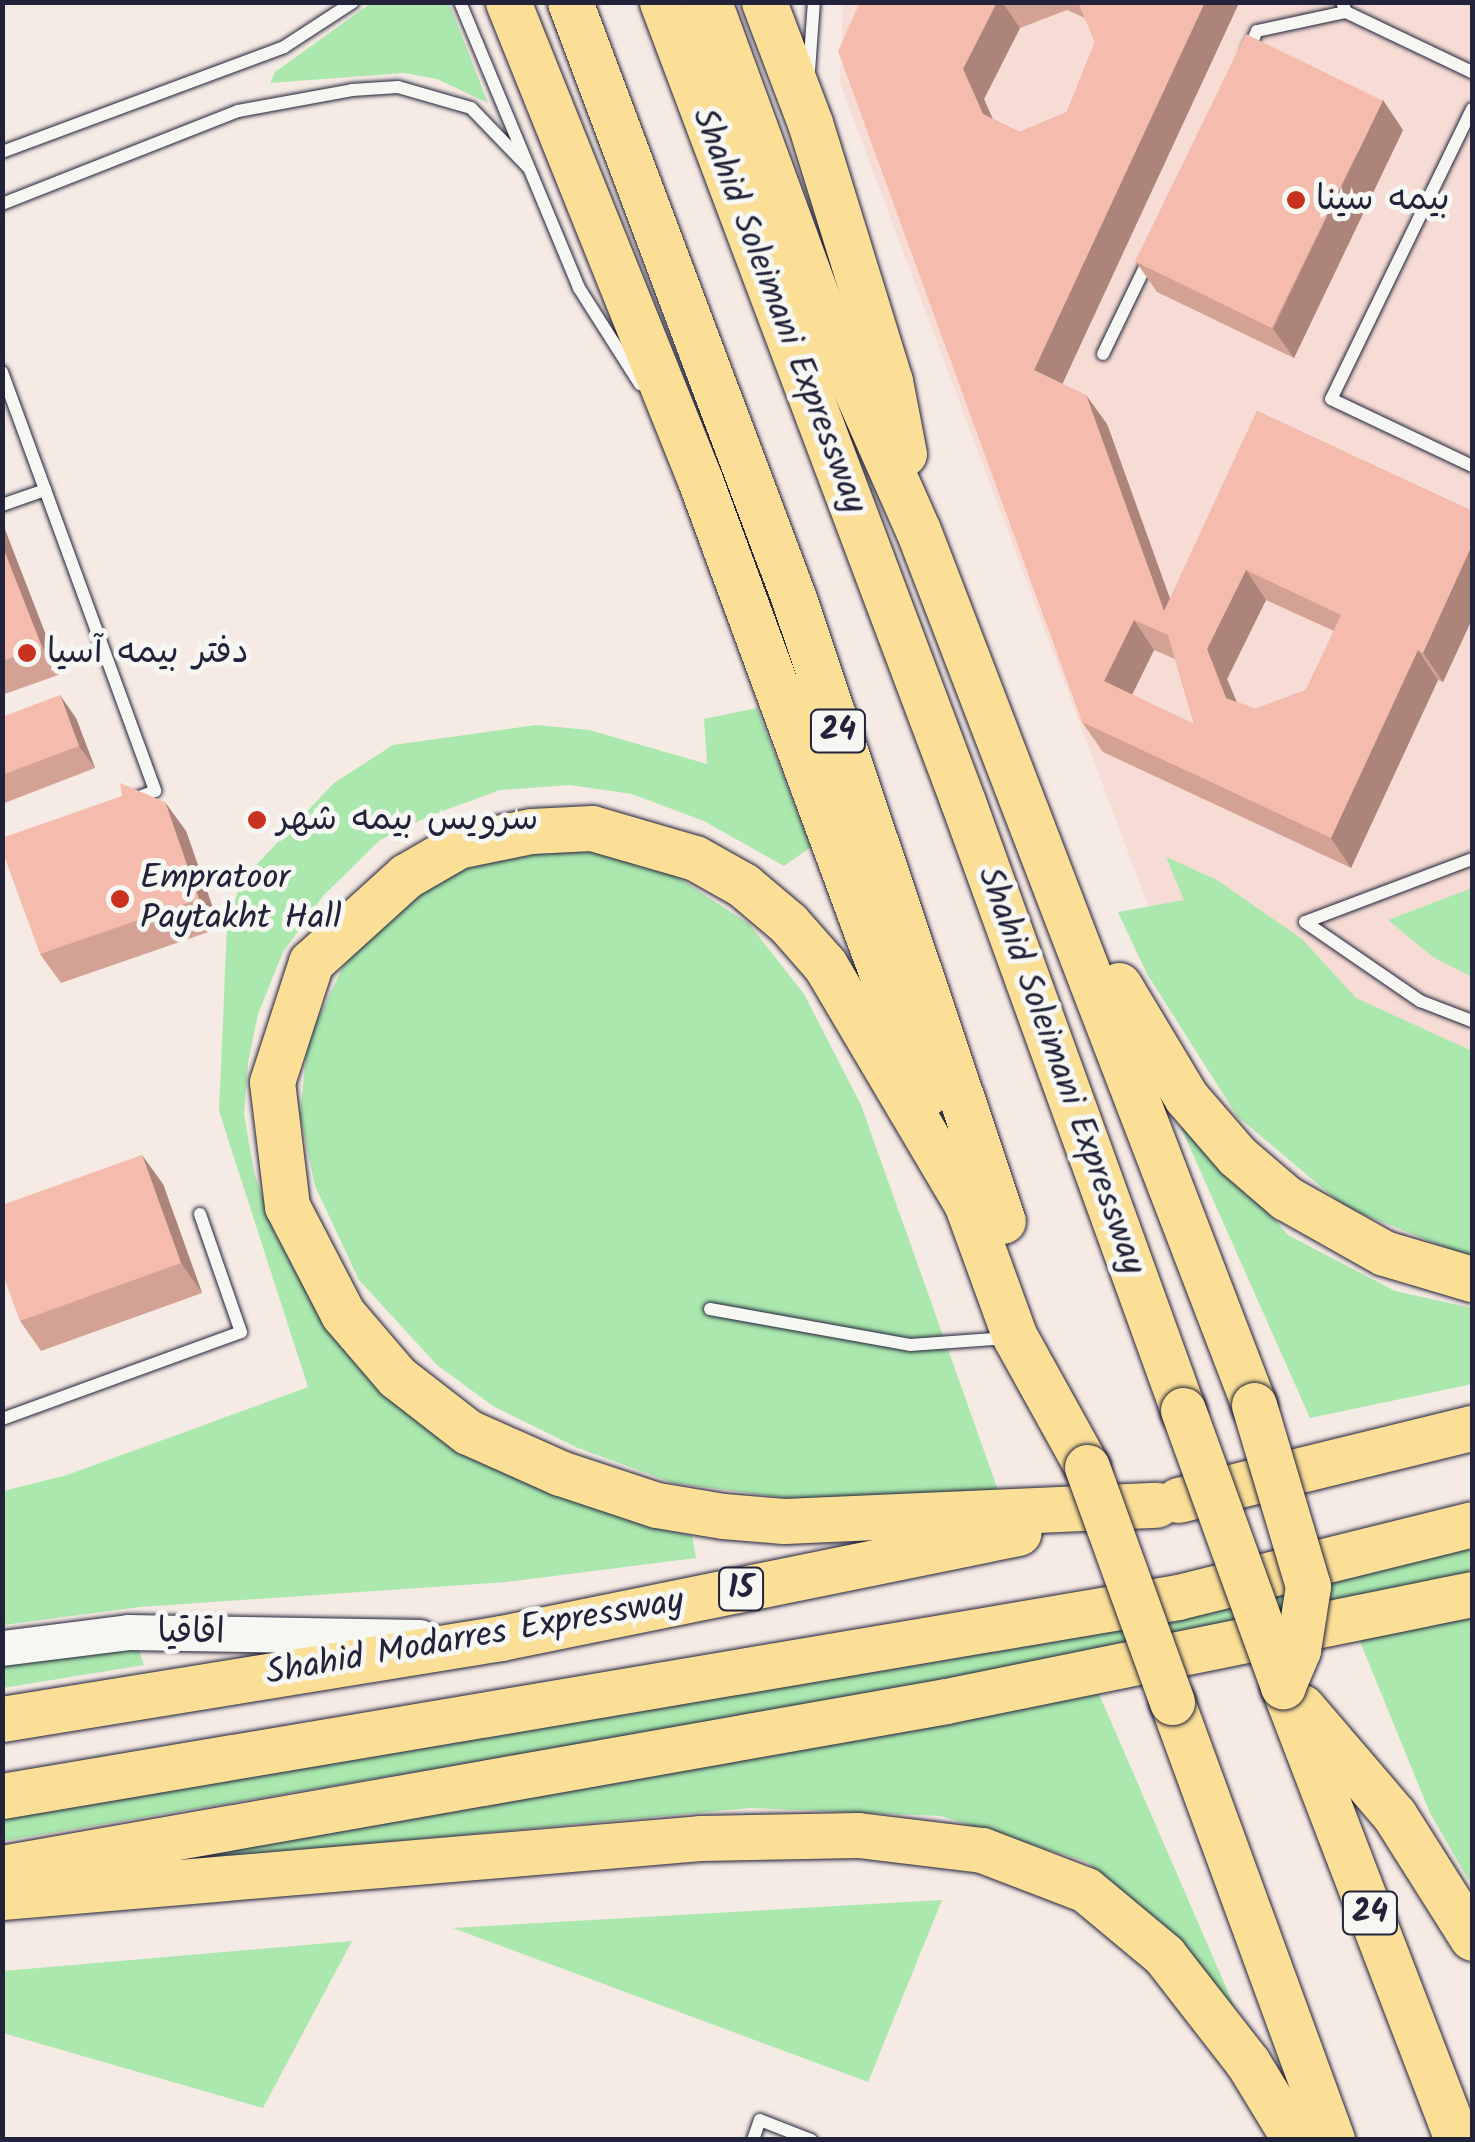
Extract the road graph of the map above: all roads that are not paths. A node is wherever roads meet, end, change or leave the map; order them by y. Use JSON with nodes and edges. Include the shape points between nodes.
{"nodes":[{"id":1,"x":353,"y":2,"type":"edge"},
{"id":2,"x":460,"y":2,"type":"edge"},
{"id":3,"x":508,"y":2,"type":"edge"},
{"id":4,"x":570,"y":2,"type":"edge"},
{"id":5,"x":662,"y":2,"type":"edge"},
{"id":6,"x":709,"y":2,"type":"edge"},
{"id":7,"x":764,"y":2,"type":"edge"},
{"id":8,"x":814,"y":2,"type":"edge"},
{"id":9,"x":1344,"y":7,"type":"edge"},
{"id":10,"x":1240,"y":67,"type":"edge"},
{"id":11,"x":1472,"y":72,"type":"edge"},
{"id":12,"x":1472,"y":109,"type":"edge"},
{"id":13,"x":810,"y":123,"type":"junction"},
{"id":14,"x":2,"y":152,"type":"edge"},
{"id":15,"x":528,"y":166,"type":"junction"},
{"id":16,"x":2,"y":204,"type":"edge"},
{"id":17,"x":1155,"y":246,"type":"edge"},
{"id":18,"x":1103,"y":354,"type":"dead end"},
{"id":19,"x":2,"y":372,"type":"edge"},
{"id":20,"x":1472,"y":466,"type":"edge"},
{"id":21,"x":700,"y":480,"type":"junction"},
{"id":22,"x":45,"y":490,"type":"junction"},
{"id":23,"x":2,"y":505,"type":"edge"},
{"id":24,"x":918,"y":530,"type":"junction"},
{"id":25,"x":121,"y":804,"type":"edge"},
{"id":26,"x":1472,"y":859,"type":"edge"},
{"id":27,"x":1054,"y":878,"type":"junction"},
{"id":28,"x":1472,"y":1022,"type":"edge"},
{"id":29,"x":966,"y":1205,"type":"junction"},
{"id":30,"x":200,"y":1214,"type":"dead end"},
{"id":31,"x":1472,"y":1279,"type":"edge"},
{"id":32,"x":710,"y":1310,"type":"dead end"},
{"id":33,"x":1015,"y":1337,"type":"junction"},
{"id":34,"x":2,"y":1419,"type":"edge"},
{"id":35,"x":1472,"y":1428,"type":"edge"},
{"id":36,"x":1087,"y":1467,"type":"junction"},
{"id":37,"x":1157,"y":1505,"type":"junction"},
{"id":38,"x":1472,"y":1524,"type":"edge"},
{"id":39,"x":1472,"y":1594,"type":"edge"},
{"id":40,"x":500,"y":1638,"type":"junction"},
{"id":41,"x":2,"y":1648,"type":"edge"},
{"id":42,"x":1283,"y":1686,"type":"junction"},
{"id":43,"x":2,"y":1719,"type":"edge"},
{"id":44,"x":2,"y":1796,"type":"edge"},
{"id":45,"x":2,"y":1868,"type":"edge"},
{"id":46,"x":2,"y":1896,"type":"edge"},
{"id":47,"x":1472,"y":1938,"type":"edge"},
{"id":48,"x":753,"y":2140,"type":"edge"},
{"id":49,"x":811,"y":2140,"type":"edge"},
{"id":50,"x":1295,"y":2140,"type":"edge"},
{"id":51,"x":1332,"y":2140,"type":"edge"},
{"id":52,"x":1457,"y":2140,"type":"edge"}],
"edges":[{"from":1,"to":14,"type":"lane","via":[[284,47]]},
{"from":2,"to":15,"type":"lane"},
{"from":3,"to":21,"type":"highway"},
{"from":4,"to":36,"type":"highway","number":"24","via":[[794,599]]},
{"from":5,"to":42,"type":"highway","name":"Shahid Soleimani Expressway","number":"24","bridge":true,"via":[[963,802]]},
{"from":6,"to":24,"type":"highway","via":[[827,325]]},
{"from":7,"to":13,"type":"highway"},
{"from":8,"to":13,"type":"lane"},
{"from":9,"to":10,"type":"lane","via":[[1257,31]]},
{"from":9,"to":11,"type":"lane"},
{"from":12,"to":20,"type":"lane","via":[[1331,398]]},
{"from":13,"to":24,"type":"highway","via":[[890,381]]},
{"from":15,"to":16,"type":"lane","via":[[471,108],[398,88],[352,90],[238,111]]},
{"from":15,"to":21,"type":"lane","via":[[579,288]]},
{"from":17,"to":18,"type":"lane"},
{"from":19,"to":22,"type":"lane"},
{"from":21,"to":29,"type":"highway"},
{"from":22,"to":23,"type":"lane"},
{"from":22,"to":25,"type":"lane","via":[[155,791]]},
{"from":24,"to":27,"type":"highway"},
{"from":26,"to":28,"type":"lane","via":[[1305,922],[1420,1001]]},
{"from":27,"to":31,"type":"highway","via":[[1186,1097],[1237,1156],[1338,1232]]},
{"from":27,"to":42,"type":"highway","bridge":true,"via":[[1292,1516],[1308,1586],[1298,1650]]},
{"from":29,"to":33,"type":"highway"},
{"from":29,"to":37,"type":"highway","via":[[825,965],[788,923],[743,885],[695,858],[592,828],[531,830],[458,846],[406,876],[311,962],[272,1082],[287,1206],[343,1314],[397,1378],[468,1432],[560,1473],[656,1504],[723,1516],[784,1521]]},
{"from":30,"to":34,"type":"lane","via":[[241,1332]]},
{"from":32,"to":33,"type":"lane","via":[[910,1345]]},
{"from":33,"to":36,"type":"highway"},
{"from":35,"to":37,"type":"highway","name":"Shahid Modarres Expressway","number":"15"},
{"from":36,"to":51,"type":"highway","number":"24","bridge":true},
{"from":37,"to":40,"type":"highway","name":"Shahid Modarres Expressway","number":"15"},
{"from":38,"to":44,"type":"highway","number":"15","via":[[1178,1596]]},
{"from":39,"to":45,"type":"highway","via":[[946,1701]]},
{"from":40,"to":41,"type":"main road","name":"اقاقیا","via":[[128,1632]]},
{"from":40,"to":43,"type":"highway","name":"Shahid Modarres Expressway","number":"15"},
{"from":42,"to":47,"type":"highway","via":[[1394,1816]]},
{"from":42,"to":52,"type":"highway","name":"Shahid Soleimani Expressway","number":"24"},
{"from":46,"to":50,"type":"highway","via":[[700,1838],[858,1836],[982,1850],[1086,1890],[1164,1955],[1248,2062]]},
{"from":48,"to":49,"type":"lane","via":[[760,2120]]}]}
